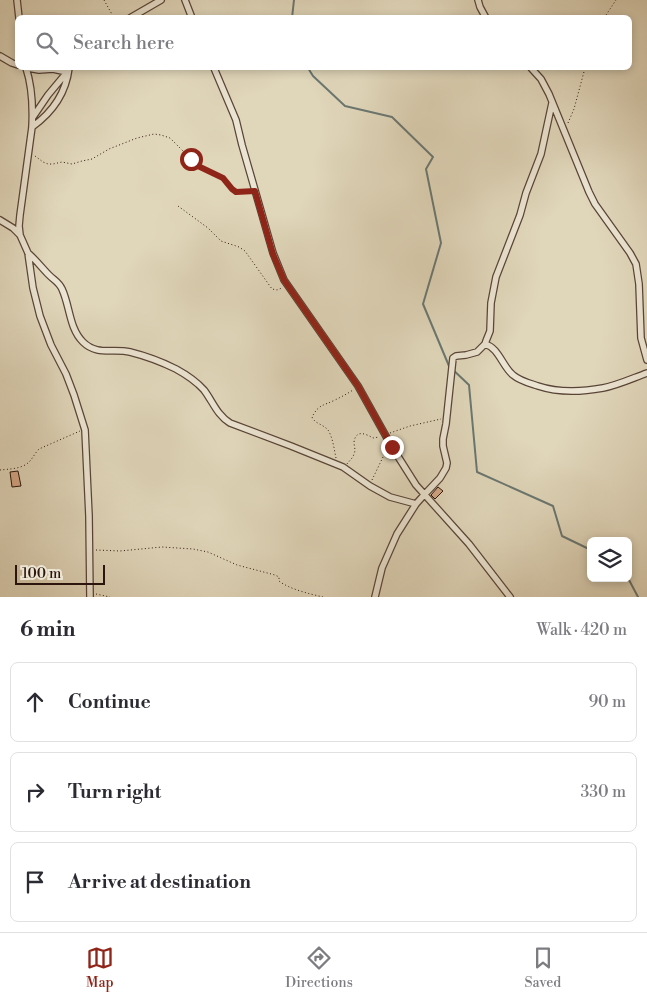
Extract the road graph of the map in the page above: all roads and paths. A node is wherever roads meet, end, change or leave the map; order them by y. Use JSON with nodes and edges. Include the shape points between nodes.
{"nodes":[{"id":1,"x":17,"y":0,"type":"edge"},
{"id":2,"x":104,"y":0,"type":"edge"},
{"id":3,"x":161,"y":0,"type":"edge"},
{"id":4,"x":185,"y":0,"type":"edge"},
{"id":5,"x":478,"y":0,"type":"edge"},
{"id":6,"x":616,"y":0,"type":"edge"},
{"id":7,"x":19,"y":15,"type":"edge"},
{"id":8,"x":112,"y":15,"type":"edge"},
{"id":9,"x":135,"y":15,"type":"edge"},
{"id":10,"x":191,"y":15,"type":"edge"},
{"id":11,"x":484,"y":15,"type":"edge"},
{"id":12,"x":606,"y":15,"type":"edge"},
{"id":13,"x":0,"y":56,"type":"edge"},
{"id":14,"x":15,"y":64,"type":"edge"},
{"id":15,"x":27,"y":70,"type":"edge"},
{"id":16,"x":67,"y":70,"type":"edge"},
{"id":17,"x":68,"y":70,"type":"edge"},
{"id":18,"x":215,"y":70,"type":"edge"},
{"id":19,"x":532,"y":70,"type":"edge"},
{"id":20,"x":584,"y":70,"type":"edge"},
{"id":21,"x":552,"y":103,"type":"junction"},
{"id":22,"x":33,"y":116,"type":"junction"},
{"id":23,"x":32,"y":127,"type":"junction"},
{"id":24,"x":565,"y":131,"type":"junction"},
{"id":25,"x":29,"y":152,"type":"junction"},
{"id":26,"x":255,"y":191,"type":"junction"},
{"id":27,"x":178,"y":206,"type":"dead end"},
{"id":28,"x":0,"y":220,"type":"edge"},
{"id":29,"x":20,"y":234,"type":"junction"},
{"id":30,"x":28,"y":253,"type":"junction"},
{"id":31,"x":287,"y":286,"type":"junction"},
{"id":32,"x":485,"y":344,"type":"junction"},
{"id":33,"x":647,"y":360,"type":"edge"},
{"id":34,"x":647,"y":373,"type":"edge"},
{"id":35,"x":358,"y":386,"type":"junction"},
{"id":36,"x":447,"y":418,"type":"junction"},
{"id":37,"x":85,"y":430,"type":"junction"},
{"id":38,"x":385,"y":435,"type":"junction"},
{"id":39,"x":392,"y":447,"type":"junction"},
{"id":40,"x":341,"y":467,"type":"junction"},
{"id":41,"x":0,"y":470,"type":"edge"},
{"id":42,"x":370,"y":486,"type":"junction"},
{"id":43,"x":424,"y":494,"type":"junction"},
{"id":44,"x":416,"y":504,"type":"junction"},
{"id":45,"x":89,"y":549,"type":"junction"},
{"id":46,"x":90,"y":595,"type":"edge"},
{"id":47,"x":110,"y":597,"type":"edge"},
{"id":48,"x":323,"y":597,"type":"edge"},
{"id":49,"x":375,"y":597,"type":"edge"},
{"id":50,"x":510,"y":597,"type":"edge"}],
"edges":[{"from":1,"to":7,"type":"street"},
{"from":2,"to":8,"type":"path"},
{"from":3,"to":9,"type":"street"},
{"from":4,"to":10,"type":"street"},
{"from":5,"to":11,"type":"street"},
{"from":6,"to":12,"type":"path"},
{"from":13,"to":14,"type":"street"},
{"from":15,"to":22,"type":"street"},
{"from":16,"to":22,"type":"street"},
{"from":17,"to":23,"type":"street","via":[[67,81],[56,104]]},
{"from":18,"to":26,"type":"street","via":[[236,120]]},
{"from":19,"to":21,"type":"street","via":[[541,79]]},
{"from":20,"to":24,"type":"path"},
{"from":21,"to":24,"type":"street"},
{"from":21,"to":32,"type":"street","via":[[541,154],[496,277],[490,331]]},
{"from":22,"to":23,"type":"street"},
{"from":23,"to":25,"type":"street"},
{"from":24,"to":33,"type":"street","via":[[589,192],[636,264],[641,338]]},
{"from":25,"to":26,"type":"path","via":[[48,164],[71,164],[92,160],[137,138],[161,135],[170,138],[198,166],[223,178],[234,191]]},
{"from":25,"to":29,"type":"street"},
{"from":26,"to":31,"type":"street","via":[[273,254]]},
{"from":27,"to":31,"type":"path","via":[[220,241],[245,251],[272,289]]},
{"from":28,"to":29,"type":"street"},
{"from":29,"to":30,"type":"street"},
{"from":30,"to":37,"type":"street","via":[[40,316],[66,374]]},
{"from":30,"to":40,"type":"street","via":[[60,284],[75,331],[90,348],[130,352],[154,359],[195,381],[223,418]]},
{"from":31,"to":35,"type":"street"},
{"from":32,"to":34,"type":"street","via":[[494,348],[514,376],[553,390],[602,388]]},
{"from":32,"to":36,"type":"street","via":[[477,352],[454,356]]},
{"from":35,"to":38,"type":"street"},
{"from":35,"to":40,"type":"path","via":[[338,399],[322,404],[312,417],[328,431]]},
{"from":36,"to":38,"type":"path"},
{"from":36,"to":43,"type":"street","via":[[443,439],[446,468]]},
{"from":37,"to":41,"type":"path","via":[[39,449],[27,464]]},
{"from":37,"to":45,"type":"street"},
{"from":38,"to":39,"type":"street"},
{"from":38,"to":40,"type":"path","via":[[373,438],[359,434],[355,440],[354,455]]},
{"from":39,"to":42,"type":"path","via":[[385,454]]},
{"from":39,"to":43,"type":"street"},
{"from":40,"to":42,"type":"street"},
{"from":42,"to":44,"type":"street","via":[[390,497]]},
{"from":43,"to":44,"type":"street"},
{"from":43,"to":50,"type":"street"},
{"from":44,"to":49,"type":"street","via":[[387,555]]},
{"from":45,"to":46,"type":"street"},
{"from":45,"to":48,"type":"path","via":[[162,547],[202,550],[238,565],[275,575],[284,585]]},
{"from":46,"to":47,"type":"path"}]}
